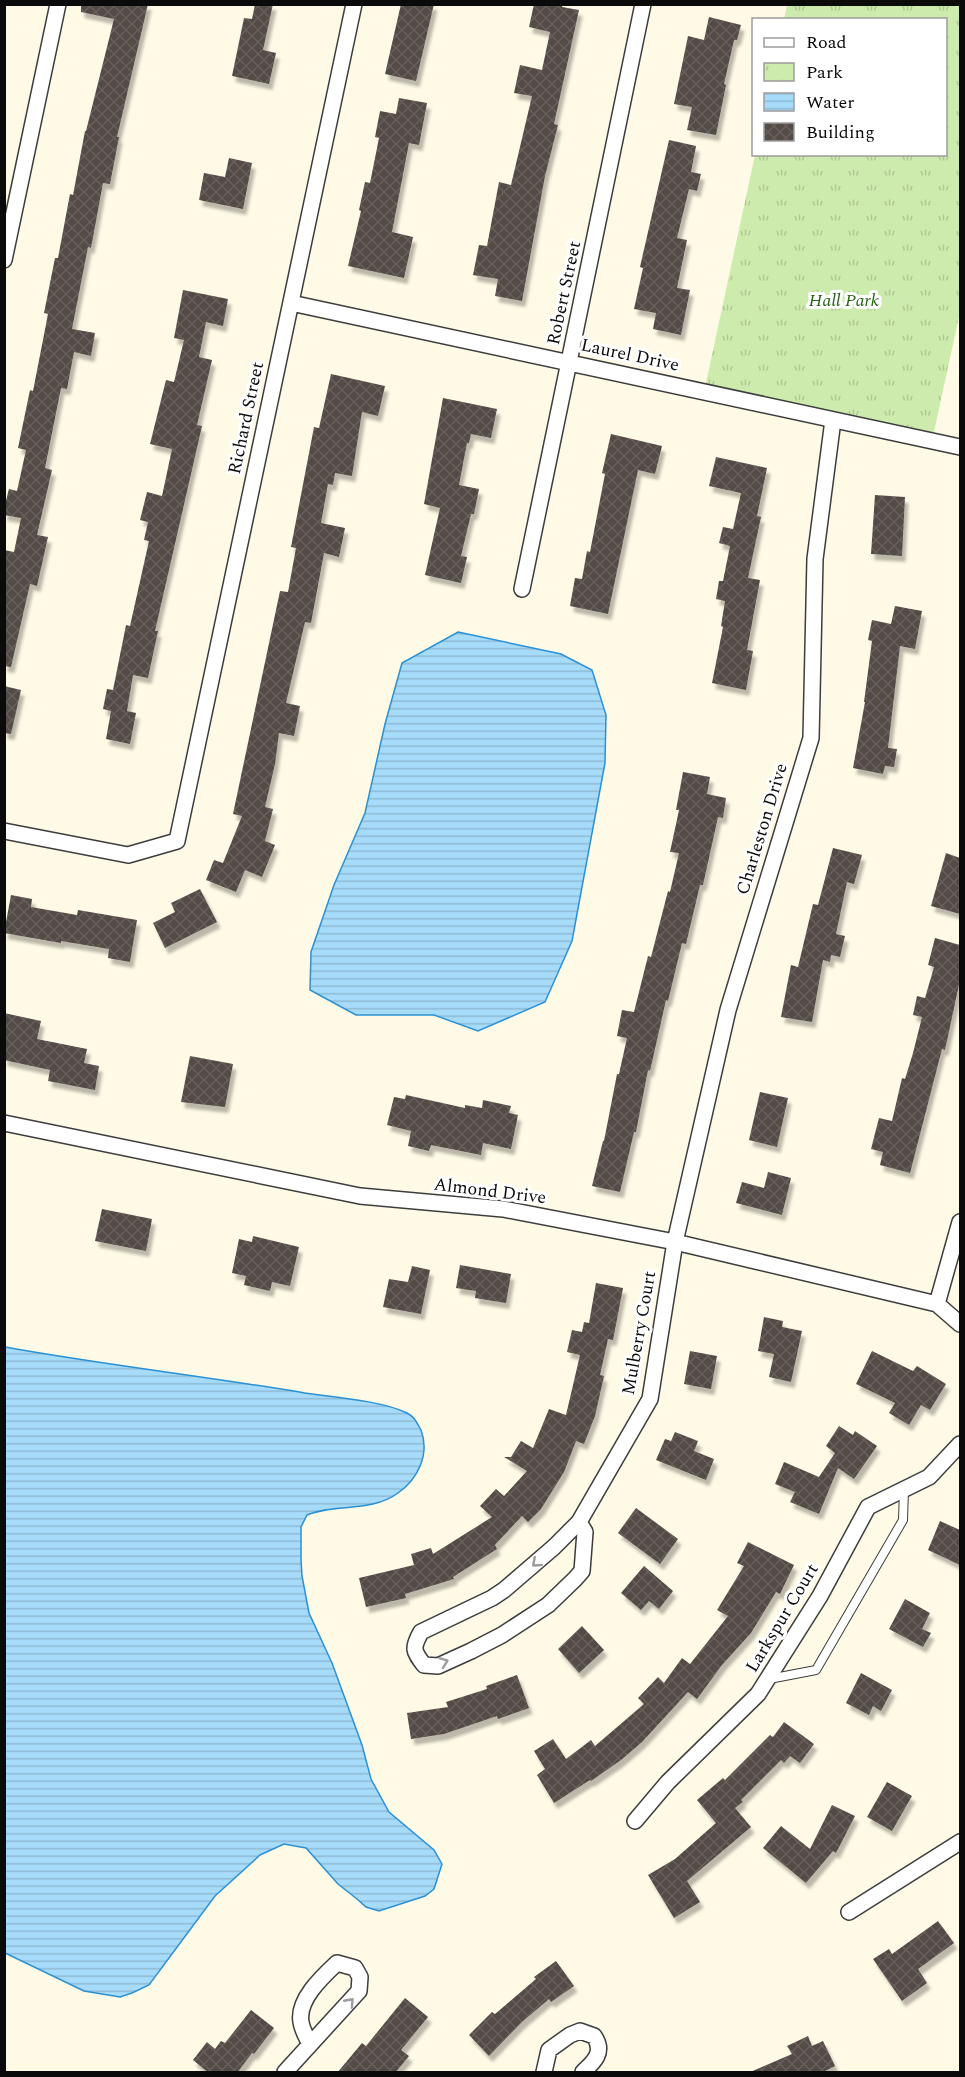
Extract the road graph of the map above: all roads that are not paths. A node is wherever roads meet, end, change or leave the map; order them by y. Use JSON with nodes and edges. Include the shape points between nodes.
{"nodes":[{"id":1,"x":58,"y":4,"type":"edge"},
{"id":2,"x":354,"y":4,"type":"edge"},
{"id":3,"x":643,"y":4,"type":"edge"},
{"id":4,"x":5,"y":259,"type":"edge"},
{"id":5,"x":291,"y":303,"type":"junction"},
{"id":6,"x":570,"y":362,"type":"junction"},
{"id":7,"x":832,"y":420,"type":"junction"},
{"id":8,"x":960,"y":447,"type":"edge"},
{"id":9,"x":522,"y":589,"type":"dead end"},
{"id":10,"x":4,"y":831,"type":"edge"},
{"id":11,"x":4,"y":1123,"type":"edge"},
{"id":12,"x":960,"y":1222,"type":"edge"},
{"id":13,"x":675,"y":1242,"type":"junction"},
{"id":14,"x":937,"y":1304,"type":"junction"},
{"id":15,"x":960,"y":1324,"type":"edge"},
{"id":16,"x":960,"y":1444,"type":"edge"},
{"id":17,"x":904,"y":1489,"type":"junction"},
{"id":18,"x":579,"y":1522,"type":"junction"},
{"id":19,"x":767,"y":1680,"type":"junction"},
{"id":20,"x":635,"y":1821,"type":"dead end"},
{"id":21,"x":960,"y":1842,"type":"edge"},
{"id":22,"x":849,"y":1912,"type":"dead end"},
{"id":23,"x":310,"y":2044,"type":"junction"},
{"id":24,"x":285,"y":2073,"type":"edge"},
{"id":25,"x":544,"y":2073,"type":"edge"},
{"id":26,"x":583,"y":2073,"type":"edge"}],
"edges":[{"from":1,"to":4,"type":"street"},
{"from":2,"to":5,"type":"street","name":"Richard Street"},
{"from":3,"to":6,"type":"street","name":"Robert Street"},
{"from":5,"to":6,"type":"street","name":"Laurel Drive"},
{"from":5,"to":10,"type":"street","name":"Richard Street","via":[[177,841],[128,855]]},
{"from":6,"to":7,"type":"street","name":"Laurel Drive"},
{"from":6,"to":9,"type":"street","name":"Robert Street"},
{"from":7,"to":8,"type":"street","name":"Laurel Drive"},
{"from":7,"to":13,"type":"street","name":"Charleston Drive","via":[[815,559],[811,738],[728,1010]]},
{"from":11,"to":13,"type":"street","name":"Almond Drive","via":[[360,1196],[502,1209]]},
{"from":12,"to":14,"type":"street"},
{"from":13,"to":14,"type":"street","name":"Almond Drive"},
{"from":13,"to":18,"type":"street","name":"Mulberry Court","via":[[650,1399]]},
{"from":14,"to":15,"type":"street","name":"Almond Drive"},
{"from":16,"to":17,"type":"street","name":"Larkspur Court","via":[[929,1477]]},
{"from":17,"to":19,"type":"street","name":"Larkspur Court","via":[[868,1507],[820,1596]]},
{"from":17,"to":19,"type":"lane","via":[[903,1520],[816,1670]]},
{"from":18,"to":18,"type":"street","name":"Mulberry Court","one_way":true,"via":[[498,1594],[422,1632],[414,1653],[423,1665],[438,1666],[502,1635],[548,1605],[582,1571],[585,1532]]},
{"from":19,"to":20,"type":"street","name":"Larkspur Court"},
{"from":21,"to":22,"type":"street"},
{"from":23,"to":23,"type":"street","one_way":true,"via":[[359,1991],[356,1968],[337,1964],[318,1982],[302,2007],[301,2022]]},
{"from":23,"to":24,"type":"street"},
{"from":25,"to":26,"type":"street","via":[[549,2050],[580,2031],[594,2036],[599,2047],[597,2059]]}]}
